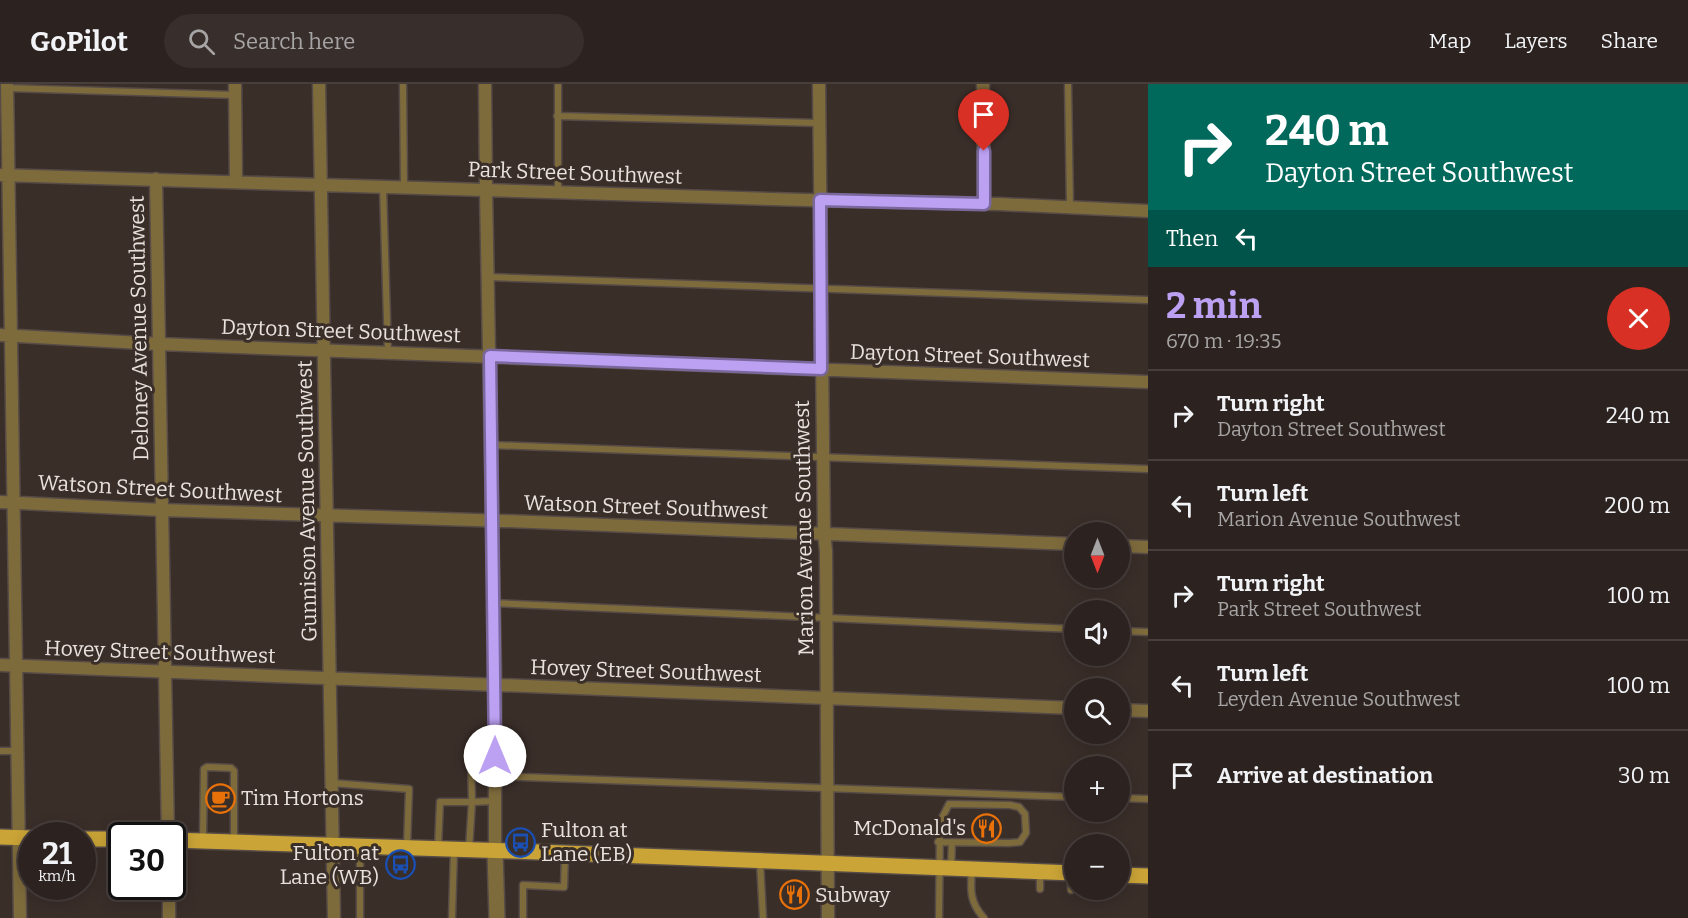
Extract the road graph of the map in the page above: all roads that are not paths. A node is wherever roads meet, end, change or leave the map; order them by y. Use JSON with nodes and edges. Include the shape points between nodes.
{"nodes":[{"id":1,"x":319,"y":84,"type":"edge"},
{"id":2,"x":403,"y":84,"type":"edge"},
{"id":3,"x":485,"y":84,"type":"edge"},
{"id":4,"x":558,"y":84,"type":"edge"},
{"id":5,"x":819,"y":84,"type":"edge"},
{"id":6,"x":983,"y":84,"type":"edge"},
{"id":7,"x":1068,"y":84,"type":"edge"},
{"id":8,"x":7,"y":86,"type":"edge"},
{"id":9,"x":235,"y":90,"type":"edge"},
{"id":10,"x":557,"y":116,"type":"junction"},
{"id":11,"x":819,"y":123,"type":"junction"},
{"id":12,"x":4,"y":175,"type":"edge"},
{"id":13,"x":156,"y":179,"type":"junction"},
{"id":14,"x":236,"y":181,"type":"junction"},
{"id":15,"x":321,"y":185,"type":"junction"},
{"id":16,"x":383,"y":187,"type":"junction"},
{"id":17,"x":404,"y":188,"type":"junction"},
{"id":18,"x":486,"y":190,"type":"junction"},
{"id":19,"x":558,"y":192,"type":"junction"},
{"id":20,"x":820,"y":200,"type":"junction"},
{"id":21,"x":984,"y":204,"type":"junction"},
{"id":22,"x":1070,"y":208,"type":"junction"},
{"id":23,"x":1148,"y":211,"type":"edge"},
{"id":24,"x":488,"y":277,"type":"junction"},
{"id":25,"x":821,"y":290,"type":"junction"},
{"id":26,"x":1148,"y":300,"type":"edge"},
{"id":27,"x":5,"y":336,"type":"edge"},
{"id":28,"x":159,"y":344,"type":"junction"},
{"id":29,"x":324,"y":350,"type":"junction"},
{"id":30,"x":388,"y":352,"type":"junction"},
{"id":31,"x":490,"y":356,"type":"junction"},
{"id":32,"x":821,"y":369,"type":"junction"},
{"id":33,"x":1148,"y":382,"type":"edge"},
{"id":34,"x":491,"y":445,"type":"junction"},
{"id":35,"x":823,"y":457,"type":"junction"},
{"id":36,"x":1148,"y":469,"type":"edge"},
{"id":37,"x":6,"y":502,"type":"edge"},
{"id":38,"x":162,"y":510,"type":"junction"},
{"id":39,"x":326,"y":515,"type":"junction"},
{"id":40,"x":492,"y":521,"type":"junction"},
{"id":41,"x":824,"y":534,"type":"junction"},
{"id":42,"x":1064,"y":544,"type":"edge"},
{"id":43,"x":1130,"y":547,"type":"edge"},
{"id":44,"x":1148,"y":548,"type":"edge"},
{"id":45,"x":493,"y":603,"type":"junction"},
{"id":46,"x":825,"y":617,"type":"junction"},
{"id":47,"x":1064,"y":629,"type":"edge"},
{"id":48,"x":1130,"y":631,"type":"edge"},
{"id":49,"x":1148,"y":632,"type":"edge"},
{"id":50,"x":0,"y":665,"type":"edge"},
{"id":51,"x":17,"y":666,"type":"junction"},
{"id":52,"x":165,"y":672,"type":"junction"},
{"id":53,"x":330,"y":679,"type":"junction"},
{"id":54,"x":495,"y":685,"type":"junction"},
{"id":55,"x":826,"y":698,"type":"junction"},
{"id":56,"x":1064,"y":708,"type":"edge"},
{"id":57,"x":1130,"y":710,"type":"edge"},
{"id":58,"x":1148,"y":711,"type":"edge"},
{"id":59,"x":0,"y":751,"type":"edge"},
{"id":60,"x":18,"y":752,"type":"junction"},
{"id":61,"x":495,"y":756,"type":"junction"},
{"id":62,"x":495,"y":776,"type":"junction"},
{"id":63,"x":332,"y":783,"type":"junction"},
{"id":64,"x":826,"y":788,"type":"junction"},
{"id":65,"x":1064,"y":797,"type":"edge"},
{"id":66,"x":1130,"y":798,"type":"edge"},
{"id":67,"x":1148,"y":799,"type":"edge"},
{"id":68,"x":495,"y":801,"type":"junction"},
{"id":69,"x":471,"y":802,"type":"junction"},
{"id":70,"x":24,"y":822,"type":"edge"},
{"id":71,"x":168,"y":822,"type":"edge"},
{"id":72,"x":0,"y":837,"type":"edge"},
{"id":73,"x":18,"y":838,"type":"edge"},
{"id":74,"x":186,"y":840,"type":"edge"},
{"id":75,"x":204,"y":841,"type":"junction"},
{"id":76,"x":234,"y":842,"type":"junction"},
{"id":77,"x":938,"y":842,"type":"junction"},
{"id":78,"x":952,"y":842,"type":"junction"},
{"id":79,"x":333,"y":845,"type":"junction"},
{"id":80,"x":360,"y":846,"type":"junction"},
{"id":81,"x":406,"y":848,"type":"junction"},
{"id":82,"x":438,"y":849,"type":"junction"},
{"id":83,"x":462,"y":850,"type":"junction"},
{"id":84,"x":495,"y":851,"type":"junction"},
{"id":85,"x":565,"y":854,"type":"junction"},
{"id":86,"x":760,"y":861,"type":"junction"},
{"id":87,"x":828,"y":864,"type":"junction"},
{"id":88,"x":945,"y":869,"type":"junction"},
{"id":89,"x":972,"y":870,"type":"junction"},
{"id":90,"x":1040,"y":872,"type":"junction"},
{"id":91,"x":1064,"y":873,"type":"edge"},
{"id":92,"x":1130,"y":875,"type":"edge"},
{"id":93,"x":1148,"y":876,"type":"edge"},
{"id":94,"x":1040,"y":889,"type":"dead end"},
{"id":95,"x":21,"y":900,"type":"edge"},
{"id":96,"x":169,"y":900,"type":"edge"},
{"id":97,"x":20,"y":918,"type":"edge"},
{"id":98,"x":169,"y":918,"type":"edge"},
{"id":99,"x":334,"y":918,"type":"edge"},
{"id":100,"x":360,"y":918,"type":"edge"},
{"id":101,"x":452,"y":918,"type":"edge"},
{"id":102,"x":497,"y":918,"type":"edge"},
{"id":103,"x":523,"y":918,"type":"edge"},
{"id":104,"x":763,"y":918,"type":"edge"},
{"id":105,"x":828,"y":918,"type":"edge"},
{"id":106,"x":939,"y":918,"type":"edge"},
{"id":107,"x":984,"y":918,"type":"edge"}],
"edges":[{"from":1,"to":15,"type":"street","name":"Gunnison Avenue Southwest"},
{"from":2,"to":17,"type":"lane"},
{"from":3,"to":18,"type":"street"},
{"from":4,"to":10,"type":"lane"},
{"from":5,"to":11,"type":"street","name":"Marion Avenue Southwest"},
{"from":6,"to":21,"type":"street"},
{"from":7,"to":22,"type":"lane"},
{"from":8,"to":9,"type":"lane"},
{"from":8,"to":12,"type":"street"},
{"from":9,"to":14,"type":"street"},
{"from":10,"to":11,"type":"lane"},
{"from":10,"to":19,"type":"lane"},
{"from":11,"to":20,"type":"street","name":"Marion Avenue Southwest"},
{"from":12,"to":13,"type":"street","name":"Park Street Southwest"},
{"from":12,"to":27,"type":"street"},
{"from":13,"to":14,"type":"street","name":"Park Street Southwest"},
{"from":13,"to":28,"type":"street","name":"Deloney Avenue Southwest"},
{"from":14,"to":15,"type":"street","name":"Park Street Southwest"},
{"from":15,"to":16,"type":"street","name":"Park Street Southwest"},
{"from":15,"to":29,"type":"street","name":"Gunnison Avenue Southwest"},
{"from":16,"to":17,"type":"street","name":"Park Street Southwest"},
{"from":16,"to":30,"type":"lane"},
{"from":17,"to":18,"type":"street","name":"Park Street Southwest"},
{"from":18,"to":19,"type":"street","name":"Park Street Southwest"},
{"from":18,"to":24,"type":"street"},
{"from":19,"to":20,"type":"street","name":"Park Street Southwest"},
{"from":20,"to":21,"type":"street","name":"Park Street Southwest"},
{"from":20,"to":25,"type":"street","name":"Marion Avenue Southwest"},
{"from":21,"to":22,"type":"street","name":"Park Street Southwest"},
{"from":22,"to":23,"type":"street","name":"Park Street Southwest"},
{"from":24,"to":25,"type":"lane"},
{"from":24,"to":31,"type":"street"},
{"from":25,"to":26,"type":"lane"},
{"from":25,"to":32,"type":"street","name":"Marion Avenue Southwest"},
{"from":27,"to":28,"type":"street","name":"Dayton Street Southwest"},
{"from":27,"to":37,"type":"street"},
{"from":28,"to":29,"type":"street","name":"Dayton Street Southwest"},
{"from":28,"to":38,"type":"street","name":"Deloney Avenue Southwest"},
{"from":29,"to":30,"type":"street","name":"Dayton Street Southwest"},
{"from":29,"to":39,"type":"street","name":"Gunnison Avenue Southwest"},
{"from":30,"to":31,"type":"street","name":"Dayton Street Southwest"},
{"from":31,"to":32,"type":"street","name":"Dayton Street Southwest"},
{"from":31,"to":34,"type":"street"},
{"from":32,"to":33,"type":"street","name":"Dayton Street Southwest"},
{"from":32,"to":35,"type":"street","name":"Marion Avenue Southwest"},
{"from":34,"to":35,"type":"lane"},
{"from":34,"to":40,"type":"street"},
{"from":35,"to":36,"type":"lane"},
{"from":35,"to":41,"type":"street","name":"Marion Avenue Southwest"},
{"from":37,"to":38,"type":"street","name":"Watson Street Southwest"},
{"from":37,"to":51,"type":"street"},
{"from":38,"to":39,"type":"street","name":"Watson Street Southwest"},
{"from":38,"to":52,"type":"street","name":"Deloney Avenue Southwest"},
{"from":39,"to":40,"type":"street","name":"Watson Street Southwest"},
{"from":39,"to":53,"type":"street","name":"Gunnison Avenue Southwest"},
{"from":40,"to":41,"type":"street","name":"Watson Street Southwest"},
{"from":40,"to":45,"type":"street"},
{"from":41,"to":42,"type":"street","name":"Watson Street Southwest"},
{"from":41,"to":46,"type":"street","name":"Marion Avenue Southwest"},
{"from":43,"to":44,"type":"street"},
{"from":45,"to":46,"type":"lane"},
{"from":45,"to":54,"type":"street"},
{"from":46,"to":47,"type":"lane"},
{"from":46,"to":55,"type":"street","name":"Marion Avenue Southwest"},
{"from":48,"to":49,"type":"lane"},
{"from":50,"to":51,"type":"street","name":"Hovey Street Southwest"},
{"from":51,"to":52,"type":"street","name":"Hovey Street Southwest"},
{"from":51,"to":60,"type":"street"},
{"from":52,"to":53,"type":"street","name":"Hovey Street Southwest"},
{"from":52,"to":71,"type":"street","name":"Deloney Avenue Southwest"},
{"from":53,"to":54,"type":"street","name":"Hovey Street Southwest"},
{"from":53,"to":63,"type":"street","name":"Gunnison Avenue Southwest"},
{"from":54,"to":55,"type":"street","name":"Hovey Street Southwest"},
{"from":54,"to":61,"type":"street"},
{"from":55,"to":56,"type":"street","name":"Hovey Street Southwest"},
{"from":55,"to":64,"type":"street","name":"Marion Avenue Southwest"},
{"from":57,"to":58,"type":"street"},
{"from":59,"to":60,"type":"lane"},
{"from":60,"to":70,"type":"street"},
{"from":61,"to":62,"type":"street"},
{"from":61,"to":69,"type":"lane","via":[[471,757]]},
{"from":62,"to":64,"type":"lane"},
{"from":62,"to":68,"type":"street"},
{"from":63,"to":79,"type":"street","name":"Gunnison Avenue Southwest"},
{"from":63,"to":81,"type":"lane","via":[[409,789]]},
{"from":64,"to":65,"type":"lane"},
{"from":64,"to":87,"type":"street","name":"Marion Avenue Southwest"},
{"from":66,"to":67,"type":"lane"},
{"from":68,"to":69,"type":"lane"},
{"from":68,"to":84,"type":"street"},
{"from":69,"to":82,"type":"lane","via":[[440,802]]},
{"from":69,"to":83,"type":"lane"},
{"from":72,"to":73,"type":"main road"},
{"from":74,"to":75,"type":"main road"},
{"from":75,"to":76,"type":"main road"},
{"from":75,"to":76,"type":"lane","via":[[207,767],[234,771]]},
{"from":76,"to":79,"type":"main road"},
{"from":77,"to":78,"type":"lane"},
{"from":77,"to":78,"type":"lane","via":[[940,822],[949,804],[1010,805],[1025,814],[1026,833],[1020,842]]},
{"from":77,"to":88,"type":"lane"},
{"from":78,"to":88,"type":"lane"},
{"from":79,"to":80,"type":"main road"},
{"from":79,"to":99,"type":"street","name":"Gunnison Avenue Southwest"},
{"from":80,"to":81,"type":"main road"},
{"from":80,"to":100,"type":"lane"},
{"from":81,"to":82,"type":"main road"},
{"from":82,"to":83,"type":"main road"},
{"from":83,"to":84,"type":"main road"},
{"from":83,"to":101,"type":"lane"},
{"from":84,"to":85,"type":"main road"},
{"from":84,"to":102,"type":"street"},
{"from":85,"to":86,"type":"main road"},
{"from":85,"to":103,"type":"lane","via":[[564,887],[523,885]]},
{"from":86,"to":87,"type":"main road"},
{"from":86,"to":104,"type":"lane"},
{"from":87,"to":88,"type":"main road"},
{"from":87,"to":105,"type":"street","name":"Marion Avenue Southwest"},
{"from":88,"to":89,"type":"main road"},
{"from":88,"to":106,"type":"lane"},
{"from":89,"to":90,"type":"main road"},
{"from":89,"to":107,"type":"lane","via":[[970,894]]},
{"from":90,"to":91,"type":"main road"},
{"from":90,"to":94,"type":"lane"},
{"from":92,"to":93,"type":"main road"},
{"from":95,"to":97,"type":"street"},
{"from":96,"to":98,"type":"street"}]}
